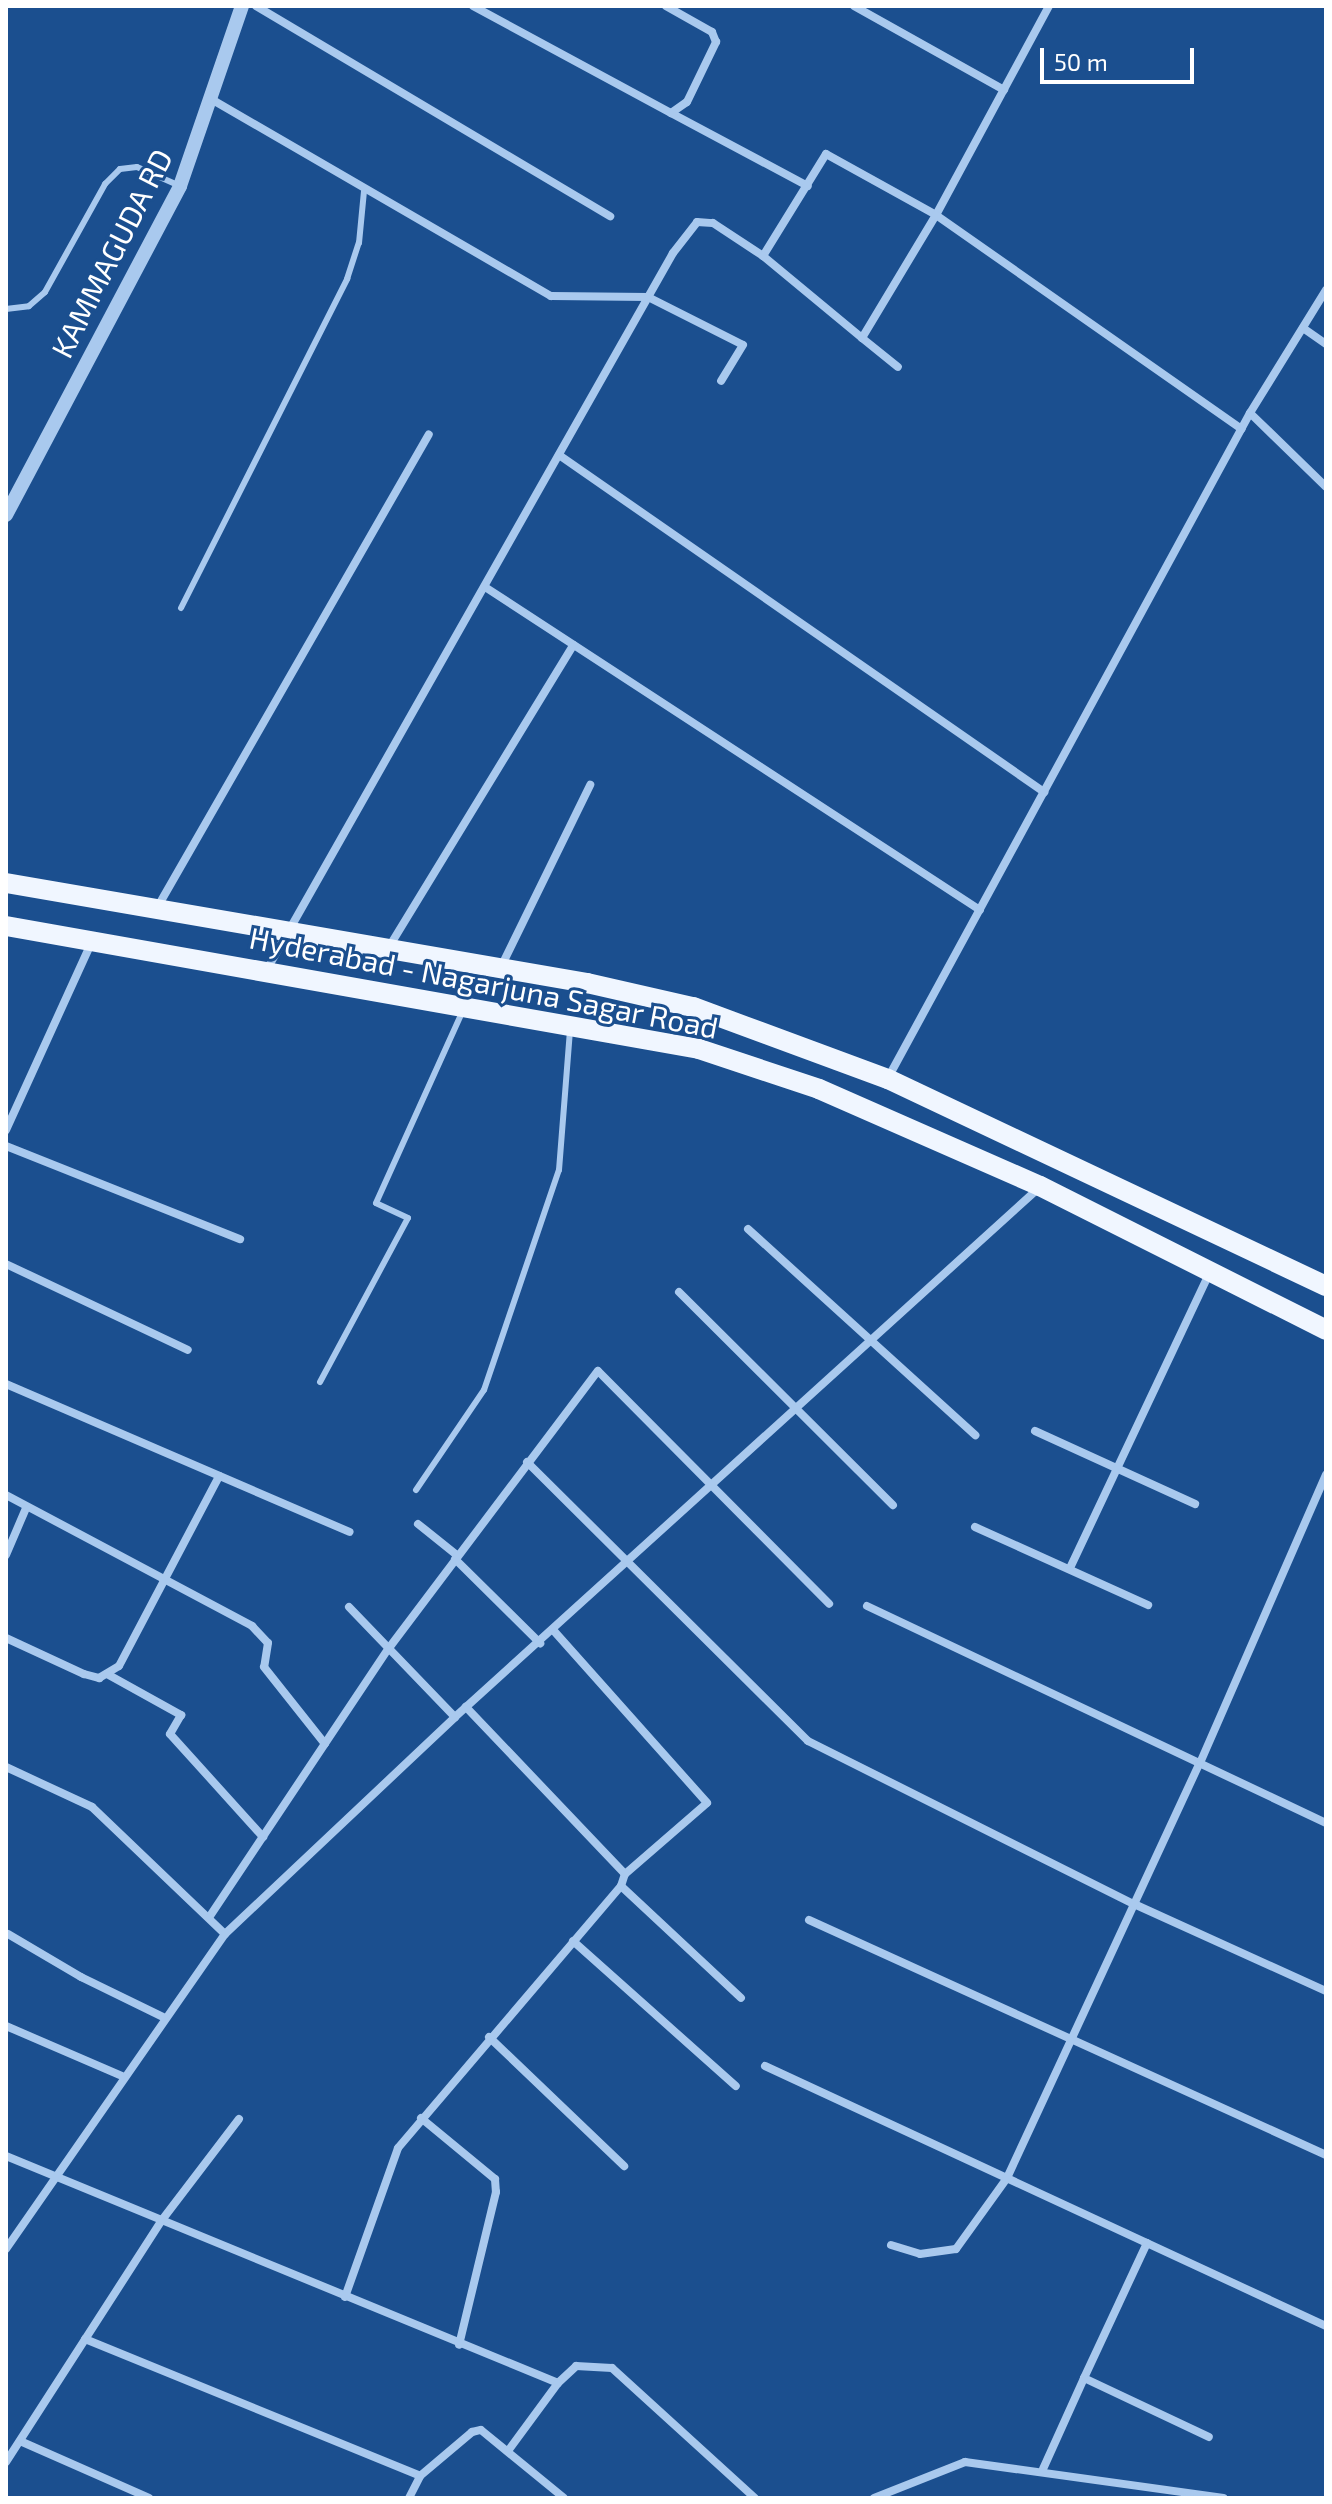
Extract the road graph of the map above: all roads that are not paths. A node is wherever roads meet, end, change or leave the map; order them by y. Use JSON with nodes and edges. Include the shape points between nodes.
{"nodes":[{"id":1,"x":242,"y":6,"type":"edge"},
{"id":2,"x":256,"y":6,"type":"edge"},
{"id":3,"x":473,"y":6,"type":"edge"},
{"id":4,"x":666,"y":6,"type":"edge"},
{"id":5,"x":854,"y":6,"type":"edge"},
{"id":6,"x":1049,"y":6,"type":"edge"},
{"id":7,"x":1004,"y":90,"type":"junction"},
{"id":8,"x":211,"y":99,"type":"junction"},
{"id":9,"x":671,"y":113,"type":"junction"},
{"id":10,"x":180,"y":186,"type":"junction"},
{"id":11,"x":808,"y":186,"type":"junction"},
{"id":12,"x":364,"y":191,"type":"junction"},
{"id":13,"x":936,"y":215,"type":"junction"},
{"id":14,"x":610,"y":216,"type":"dead end"},
{"id":15,"x":763,"y":256,"type":"junction"},
{"id":16,"x":1326,"y":290,"type":"edge"},
{"id":17,"x":648,"y":297,"type":"junction"},
{"id":18,"x":6,"y":309,"type":"edge"},
{"id":19,"x":1303,"y":328,"type":"junction"},
{"id":20,"x":862,"y":338,"type":"junction"},
{"id":21,"x":1326,"y":344,"type":"edge"},
{"id":22,"x":898,"y":367,"type":"dead end"},
{"id":23,"x":721,"y":381,"type":"dead end"},
{"id":24,"x":1250,"y":413,"type":"junction"},
{"id":25,"x":1242,"y":429,"type":"junction"},
{"id":26,"x":429,"y":434,"type":"dead end"},
{"id":27,"x":559,"y":455,"type":"junction"},
{"id":28,"x":1326,"y":487,"type":"edge"},
{"id":29,"x":6,"y":515,"type":"edge"},
{"id":30,"x":485,"y":587,"type":"junction"},
{"id":31,"x":181,"y":608,"type":"dead end"},
{"id":32,"x":573,"y":645,"type":"junction"},
{"id":33,"x":590,"y":785,"type":"dead end"},
{"id":34,"x":1044,"y":792,"type":"junction"},
{"id":35,"x":6,"y":883,"type":"edge"},
{"id":36,"x":156,"y":909,"type":"junction"},
{"id":37,"x":980,"y":910,"type":"junction"},
{"id":38,"x":6,"y":926,"type":"edge"},
{"id":39,"x":284,"y":933,"type":"junction"},
{"id":40,"x":93,"y":940,"type":"junction"},
{"id":41,"x":388,"y":947,"type":"junction"},
{"id":42,"x":501,"y":968,"type":"junction"},
{"id":43,"x":266,"y":971,"type":"junction"},
{"id":44,"x":466,"y":1005,"type":"junction"},
{"id":45,"x":571,"y":1022,"type":"junction"},
{"id":46,"x":888,"y":1079,"type":"junction"},
{"id":47,"x":6,"y":1130,"type":"edge"},
{"id":48,"x":6,"y":1146,"type":"edge"},
{"id":49,"x":1040,"y":1186,"type":"junction"},
{"id":50,"x":748,"y":1229,"type":"dead end"},
{"id":51,"x":240,"y":1239,"type":"dead end"},
{"id":52,"x":6,"y":1264,"type":"edge"},
{"id":53,"x":1210,"y":1271,"type":"junction"},
{"id":54,"x":1326,"y":1286,"type":"edge"},
{"id":55,"x":679,"y":1292,"type":"dead end"},
{"id":56,"x":1326,"y":1330,"type":"edge"},
{"id":57,"x":871,"y":1341,"type":"junction"},
{"id":58,"x":188,"y":1350,"type":"dead end"},
{"id":59,"x":320,"y":1382,"type":"dead end"},
{"id":60,"x":6,"y":1384,"type":"edge"},
{"id":61,"x":798,"y":1408,"type":"junction"},
{"id":62,"x":1035,"y":1431,"type":"dead end"},
{"id":63,"x":975,"y":1435,"type":"dead end"},
{"id":64,"x":527,"y":1462,"type":"junction"},
{"id":65,"x":1114,"y":1468,"type":"junction"},
{"id":66,"x":1326,"y":1474,"type":"edge"},
{"id":67,"x":219,"y":1476,"type":"junction"},
{"id":68,"x":713,"y":1486,"type":"junction"},
{"id":69,"x":416,"y":1490,"type":"dead end"},
{"id":70,"x":6,"y":1495,"type":"edge"},
{"id":71,"x":1195,"y":1504,"type":"dead end"},
{"id":72,"x":893,"y":1505,"type":"dead end"},
{"id":73,"x":26,"y":1508,"type":"junction"},
{"id":74,"x":418,"y":1524,"type":"dead end"},
{"id":75,"x":975,"y":1527,"type":"dead end"},
{"id":76,"x":350,"y":1532,"type":"dead end"},
{"id":77,"x":6,"y":1555,"type":"edge"},
{"id":78,"x":456,"y":1558,"type":"junction"},
{"id":79,"x":627,"y":1565,"type":"junction"},
{"id":80,"x":1070,"y":1568,"type":"junction"},
{"id":81,"x":164,"y":1583,"type":"junction"},
{"id":82,"x":829,"y":1604,"type":"dead end"},
{"id":83,"x":1148,"y":1605,"type":"dead end"},
{"id":84,"x":867,"y":1606,"type":"dead end"},
{"id":85,"x":349,"y":1607,"type":"dead end"},
{"id":86,"x":554,"y":1631,"type":"junction"},
{"id":87,"x":6,"y":1638,"type":"edge"},
{"id":88,"x":540,"y":1643,"type":"junction"},
{"id":89,"x":389,"y":1648,"type":"junction"},
{"id":90,"x":107,"y":1674,"type":"junction"},
{"id":91,"x":466,"y":1707,"type":"junction"},
{"id":92,"x":455,"y":1717,"type":"junction"},
{"id":93,"x":325,"y":1744,"type":"junction"},
{"id":94,"x":1200,"y":1763,"type":"junction"},
{"id":95,"x":6,"y":1767,"type":"edge"},
{"id":96,"x":1326,"y":1823,"type":"edge"},
{"id":97,"x":263,"y":1837,"type":"junction"},
{"id":98,"x":625,"y":1874,"type":"junction"},
{"id":99,"x":621,"y":1886,"type":"junction"},
{"id":100,"x":1134,"y":1904,"type":"junction"},
{"id":101,"x":210,"y":1916,"type":"junction"},
{"id":102,"x":809,"y":1920,"type":"dead end"},
{"id":103,"x":225,"y":1934,"type":"junction"},
{"id":104,"x":7,"y":1935,"type":"edge"},
{"id":105,"x":573,"y":1941,"type":"junction"},
{"id":106,"x":1326,"y":1991,"type":"edge"},
{"id":107,"x":741,"y":1998,"type":"dead end"},
{"id":108,"x":163,"y":2017,"type":"junction"},
{"id":109,"x":6,"y":2026,"type":"edge"},
{"id":110,"x":489,"y":2037,"type":"junction"},
{"id":111,"x":1070,"y":2041,"type":"junction"},
{"id":112,"x":765,"y":2066,"type":"dead end"},
{"id":113,"x":122,"y":2076,"type":"junction"},
{"id":114,"x":736,"y":2086,"type":"dead end"},
{"id":115,"x":421,"y":2118,"type":"junction"},
{"id":116,"x":239,"y":2119,"type":"dead end"},
{"id":117,"x":1326,"y":2155,"type":"edge"},
{"id":118,"x":6,"y":2156,"type":"edge"},
{"id":119,"x":624,"y":2166,"type":"dead end"},
{"id":120,"x":53,"y":2176,"type":"junction"},
{"id":121,"x":1007,"y":2178,"type":"junction"},
{"id":122,"x":162,"y":2220,"type":"junction"},
{"id":123,"x":1147,"y":2243,"type":"junction"},
{"id":124,"x":891,"y":2245,"type":"dead end"},
{"id":125,"x":6,"y":2249,"type":"edge"},
{"id":126,"x":345,"y":2297,"type":"junction"},
{"id":127,"x":1326,"y":2326,"type":"edge"},
{"id":128,"x":85,"y":2339,"type":"junction"},
{"id":129,"x":459,"y":2345,"type":"junction"},
{"id":130,"x":1084,"y":2378,"type":"junction"},
{"id":131,"x":558,"y":2383,"type":"junction"},
{"id":132,"x":1209,"y":2437,"type":"dead end"},
{"id":133,"x":20,"y":2441,"type":"junction"},
{"id":134,"x":508,"y":2451,"type":"junction"},
{"id":135,"x":6,"y":2462,"type":"edge"},
{"id":136,"x":1043,"y":2469,"type":"junction"},
{"id":137,"x":420,"y":2476,"type":"junction"},
{"id":138,"x":149,"y":2498,"type":"edge"},
{"id":139,"x":409,"y":2498,"type":"edge"},
{"id":140,"x":564,"y":2498,"type":"edge"},
{"id":141,"x":755,"y":2498,"type":"edge"},
{"id":142,"x":874,"y":2498,"type":"edge"},
{"id":143,"x":1224,"y":2498,"type":"edge"}],
"edges":[{"from":1,"to":8,"type":"street","name":"KAMMAGUDA RD"},
{"from":2,"to":14,"type":"street"},
{"from":3,"to":9,"type":"street"},
{"from":4,"to":9,"type":"street","via":[[712,32],[716,42],[687,102]]},
{"from":5,"to":7,"type":"street"},
{"from":6,"to":7,"type":"street"},
{"from":7,"to":13,"type":"street"},
{"from":8,"to":10,"type":"street","name":"KAMMAGUDA RD"},
{"from":8,"to":12,"type":"street"},
{"from":9,"to":11,"type":"street"},
{"from":10,"to":18,"type":"lane","via":[[137,167],[120,169],[105,184],[45,292],[29,306]]},
{"from":10,"to":29,"type":"street","name":"KAMMAGUDA RD"},
{"from":11,"to":13,"type":"street","via":[[826,154]]},
{"from":11,"to":15,"type":"street"},
{"from":12,"to":17,"type":"street","via":[[551,296]]},
{"from":12,"to":31,"type":"lane","via":[[359,243],[347,279]]},
{"from":13,"to":20,"type":"street"},
{"from":13,"to":25,"type":"street"},
{"from":15,"to":17,"type":"street","via":[[713,223],[697,222]]},
{"from":15,"to":20,"type":"street"},
{"from":16,"to":19,"type":"street"},
{"from":17,"to":23,"type":"street","via":[[743,345]]},
{"from":17,"to":27,"type":"street"},
{"from":19,"to":21,"type":"street"},
{"from":19,"to":24,"type":"street"},
{"from":20,"to":22,"type":"street"},
{"from":24,"to":25,"type":"street"},
{"from":24,"to":28,"type":"street"},
{"from":25,"to":34,"type":"street"},
{"from":26,"to":36,"type":"street"},
{"from":27,"to":30,"type":"street"},
{"from":27,"to":34,"type":"street"},
{"from":30,"to":32,"type":"street"},
{"from":30,"to":39,"type":"street"},
{"from":32,"to":37,"type":"street"},
{"from":32,"to":41,"type":"street"},
{"from":33,"to":42,"type":"street"},
{"from":34,"to":37,"type":"street"},
{"from":35,"to":36,"type":"main road","name":"Hyderabad - Nagarjuna Sagar Road"},
{"from":36,"to":39,"type":"main road","name":"Hyderabad - Nagarjuna Sagar Road"},
{"from":37,"to":46,"type":"street"},
{"from":38,"to":40,"type":"main road","name":"Hyderabad - Nagarjuna Sagar Road"},
{"from":39,"to":41,"type":"main road","name":"Hyderabad - Nagarjuna Sagar Road"},
{"from":39,"to":43,"type":"street"},
{"from":40,"to":43,"type":"main road","name":"Hyderabad - Nagarjuna Sagar Road"},
{"from":40,"to":47,"type":"street"},
{"from":41,"to":42,"type":"main road","name":"Hyderabad - Nagarjuna Sagar Road"},
{"from":42,"to":46,"type":"main road","name":"Hyderabad - Nagarjuna Sagar Road","via":[[693,1007]]},
{"from":43,"to":44,"type":"main road","name":"Hyderabad - Nagarjuna Sagar Road"},
{"from":44,"to":45,"type":"main road","name":"Hyderabad - Nagarjuna Sagar Road"},
{"from":44,"to":59,"type":"lane","via":[[376,1203],[408,1218]]},
{"from":45,"to":49,"type":"main road","name":"Hyderabad - Nagarjuna Sagar Road","via":[[699,1049],[819,1089]]},
{"from":45,"to":69,"type":"lane","via":[[559,1170],[484,1390]]},
{"from":46,"to":54,"type":"main road","name":"Hyderabad - Nagarjuna Sagar Road"},
{"from":48,"to":51,"type":"street"},
{"from":49,"to":53,"type":"main road","name":"Hyderabad - Nagarjuna Sagar Road"},
{"from":49,"to":57,"type":"street"},
{"from":50,"to":57,"type":"street"},
{"from":52,"to":58,"type":"street"},
{"from":53,"to":56,"type":"main road","name":"Hyderabad - Nagarjuna Sagar Road"},
{"from":53,"to":65,"type":"street"},
{"from":55,"to":61,"type":"street"},
{"from":57,"to":61,"type":"street"},
{"from":57,"to":63,"type":"street"},
{"from":60,"to":67,"type":"street"},
{"from":61,"to":68,"type":"street"},
{"from":61,"to":72,"type":"street"},
{"from":62,"to":65,"type":"street"},
{"from":64,"to":68,"type":"street","via":[[598,1371]]},
{"from":64,"to":78,"type":"street"},
{"from":64,"to":79,"type":"street"},
{"from":65,"to":71,"type":"street"},
{"from":65,"to":80,"type":"street"},
{"from":66,"to":94,"type":"street"},
{"from":67,"to":76,"type":"street"},
{"from":67,"to":81,"type":"street"},
{"from":68,"to":79,"type":"street"},
{"from":68,"to":82,"type":"street"},
{"from":70,"to":73,"type":"street"},
{"from":73,"to":77,"type":"street"},
{"from":73,"to":81,"type":"street"},
{"from":74,"to":78,"type":"street"},
{"from":75,"to":80,"type":"street"},
{"from":78,"to":88,"type":"street"},
{"from":78,"to":89,"type":"street"},
{"from":79,"to":86,"type":"street"},
{"from":79,"to":100,"type":"street","via":[[808,1741]]},
{"from":80,"to":83,"type":"street"},
{"from":81,"to":90,"type":"street","via":[[119,1666]]},
{"from":81,"to":93,"type":"street","via":[[252,1626],[268,1643],[264,1667]]},
{"from":84,"to":94,"type":"street"},
{"from":85,"to":89,"type":"street"},
{"from":86,"to":88,"type":"street"},
{"from":86,"to":98,"type":"street","via":[[707,1803]]},
{"from":87,"to":90,"type":"street","via":[[84,1674]]},
{"from":88,"to":91,"type":"street"},
{"from":89,"to":92,"type":"street"},
{"from":89,"to":93,"type":"street"},
{"from":90,"to":97,"type":"street","via":[[181,1715],[170,1734]]},
{"from":91,"to":92,"type":"street"},
{"from":91,"to":98,"type":"street"},
{"from":92,"to":103,"type":"street"},
{"from":93,"to":97,"type":"street"},
{"from":94,"to":96,"type":"street"},
{"from":94,"to":100,"type":"street"},
{"from":95,"to":101,"type":"street","via":[[92,1807]]},
{"from":97,"to":101,"type":"street"},
{"from":98,"to":99,"type":"street"},
{"from":99,"to":105,"type":"street"},
{"from":99,"to":107,"type":"street"},
{"from":100,"to":106,"type":"street"},
{"from":100,"to":111,"type":"street"},
{"from":101,"to":103,"type":"street"},
{"from":102,"to":111,"type":"street"},
{"from":103,"to":108,"type":"street"},
{"from":104,"to":108,"type":"street"},
{"from":105,"to":110,"type":"street"},
{"from":105,"to":114,"type":"street"},
{"from":108,"to":113,"type":"street"},
{"from":109,"to":113,"type":"street"},
{"from":110,"to":115,"type":"street"},
{"from":110,"to":119,"type":"street"},
{"from":111,"to":117,"type":"street"},
{"from":111,"to":121,"type":"street"},
{"from":112,"to":121,"type":"street"},
{"from":113,"to":120,"type":"street"},
{"from":115,"to":126,"type":"street","via":[[390,2164]]},
{"from":115,"to":129,"type":"street","via":[[495,2179]]},
{"from":116,"to":122,"type":"street"},
{"from":118,"to":120,"type":"street"},
{"from":120,"to":122,"type":"street"},
{"from":120,"to":125,"type":"street"},
{"from":121,"to":123,"type":"street"},
{"from":121,"to":124,"type":"street","via":[[956,2249],[920,2254]]},
{"from":122,"to":126,"type":"street"},
{"from":122,"to":128,"type":"street"},
{"from":123,"to":127,"type":"street"},
{"from":123,"to":130,"type":"street"},
{"from":126,"to":129,"type":"street"},
{"from":128,"to":133,"type":"street"},
{"from":128,"to":137,"type":"street"},
{"from":129,"to":131,"type":"street"},
{"from":130,"to":132,"type":"street"},
{"from":130,"to":136,"type":"street"},
{"from":131,"to":134,"type":"street"},
{"from":131,"to":141,"type":"street","via":[[576,2366],[612,2368]]},
{"from":133,"to":135,"type":"street"},
{"from":133,"to":138,"type":"street"},
{"from":134,"to":137,"type":"street","via":[[481,2430],[472,2432]]},
{"from":134,"to":140,"type":"street"},
{"from":136,"to":142,"type":"street","via":[[965,2462]]},
{"from":136,"to":143,"type":"street"},
{"from":137,"to":139,"type":"street"}]}
